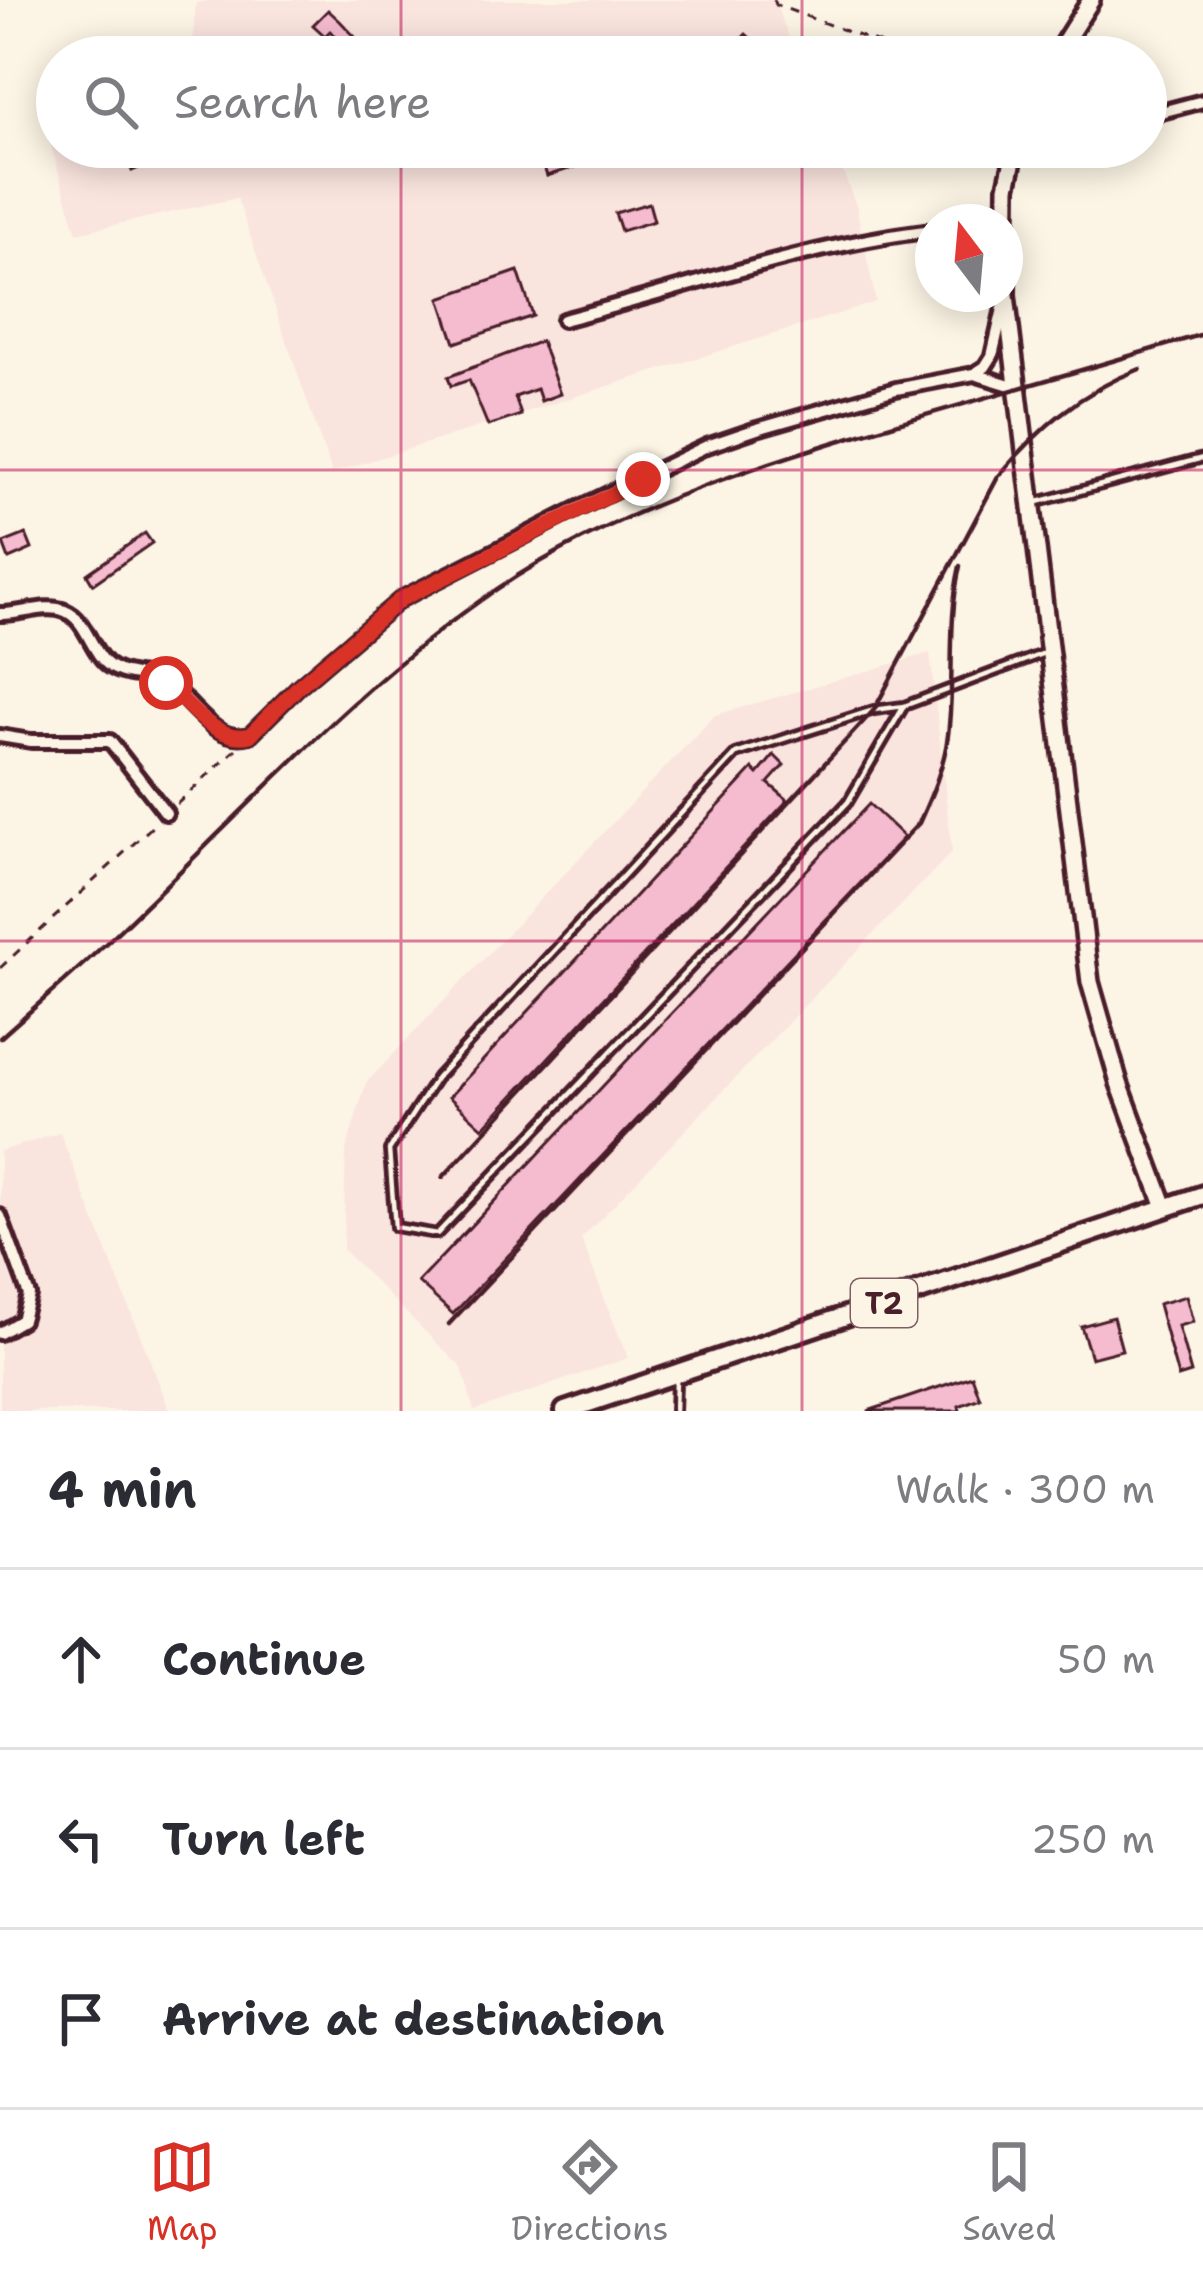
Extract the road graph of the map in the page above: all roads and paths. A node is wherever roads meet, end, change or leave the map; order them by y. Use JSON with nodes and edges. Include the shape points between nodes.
{"nodes":[{"id":1,"x":774,"y":0,"type":"edge"},
{"id":2,"x":1091,"y":0,"type":"edge"},
{"id":3,"x":859,"y":36,"type":"edge"},
{"id":4,"x":1068,"y":36,"type":"edge"},
{"id":5,"x":1203,"y":101,"type":"edge"},
{"id":6,"x":1167,"y":110,"type":"edge"},
{"id":7,"x":1012,"y":168,"type":"edge"},
{"id":8,"x":1007,"y":204,"type":"edge"},
{"id":9,"x":915,"y":232,"type":"edge"},
{"id":10,"x":1002,"y":312,"type":"edge"},
{"id":11,"x":1009,"y":312,"type":"edge"},
{"id":12,"x":563,"y":320,"type":"dead end"},
{"id":13,"x":974,"y":374,"type":"junction"},
{"id":14,"x":1020,"y":388,"type":"junction"},
{"id":15,"x":1203,"y":458,"type":"edge"},
{"id":16,"x":1034,"y":503,"type":"junction"},
{"id":17,"x":0,"y":614,"type":"edge"},
{"id":18,"x":1052,"y":650,"type":"junction"},
{"id":19,"x":904,"y":706,"type":"junction"},
{"id":20,"x":250,"y":735,"type":"junction"},
{"id":21,"x":0,"y":736,"type":"edge"},
{"id":22,"x":166,"y":813,"type":"junction"},
{"id":23,"x":0,"y":968,"type":"edge"},
{"id":24,"x":1203,"y":1195,"type":"edge"},
{"id":25,"x":1165,"y":1208,"type":"junction"},
{"id":26,"x":0,"y":1216,"type":"edge"},
{"id":27,"x":0,"y":1333,"type":"edge"},
{"id":28,"x":677,"y":1373,"type":"junction"},
{"id":29,"x":565,"y":1411,"type":"edge"},
{"id":30,"x":675,"y":1411,"type":"edge"}],
"edges":[{"from":1,"to":3,"type":"path"},
{"from":2,"to":4,"type":"main road"},
{"from":5,"to":6,"type":"street"},
{"from":7,"to":8,"type":"main road"},
{"from":9,"to":12,"type":"street","via":[[796,254]]},
{"from":10,"to":13,"type":"street","via":[[992,356]]},
{"from":11,"to":14,"type":"main road"},
{"from":13,"to":14,"type":"street"},
{"from":13,"to":20,"type":"street","via":[[757,428],[575,510],[401,599]]},
{"from":14,"to":16,"type":"main road"},
{"from":15,"to":16,"type":"lane"},
{"from":16,"to":18,"type":"main road"},
{"from":17,"to":20,"type":"street","via":[[60,608],[106,663],[166,683],[231,736]]},
{"from":18,"to":19,"type":"lane"},
{"from":18,"to":25,"type":"main road","via":[[1090,982]]},
{"from":19,"to":19,"type":"lane","via":[[736,754],[437,1077],[389,1150],[395,1227],[437,1234],[848,802]]},
{"from":20,"to":22,"type":"path"},
{"from":21,"to":22,"type":"street","via":[[110,741]]},
{"from":22,"to":23,"type":"path"},
{"from":24,"to":25,"type":"highway","number":"T2"},
{"from":25,"to":28,"type":"highway","number":"T2"},
{"from":26,"to":27,"type":"street","via":[[28,1295],[22,1321]]},
{"from":28,"to":29,"type":"highway","number":"T2"},
{"from":28,"to":30,"type":"lane"}]}
